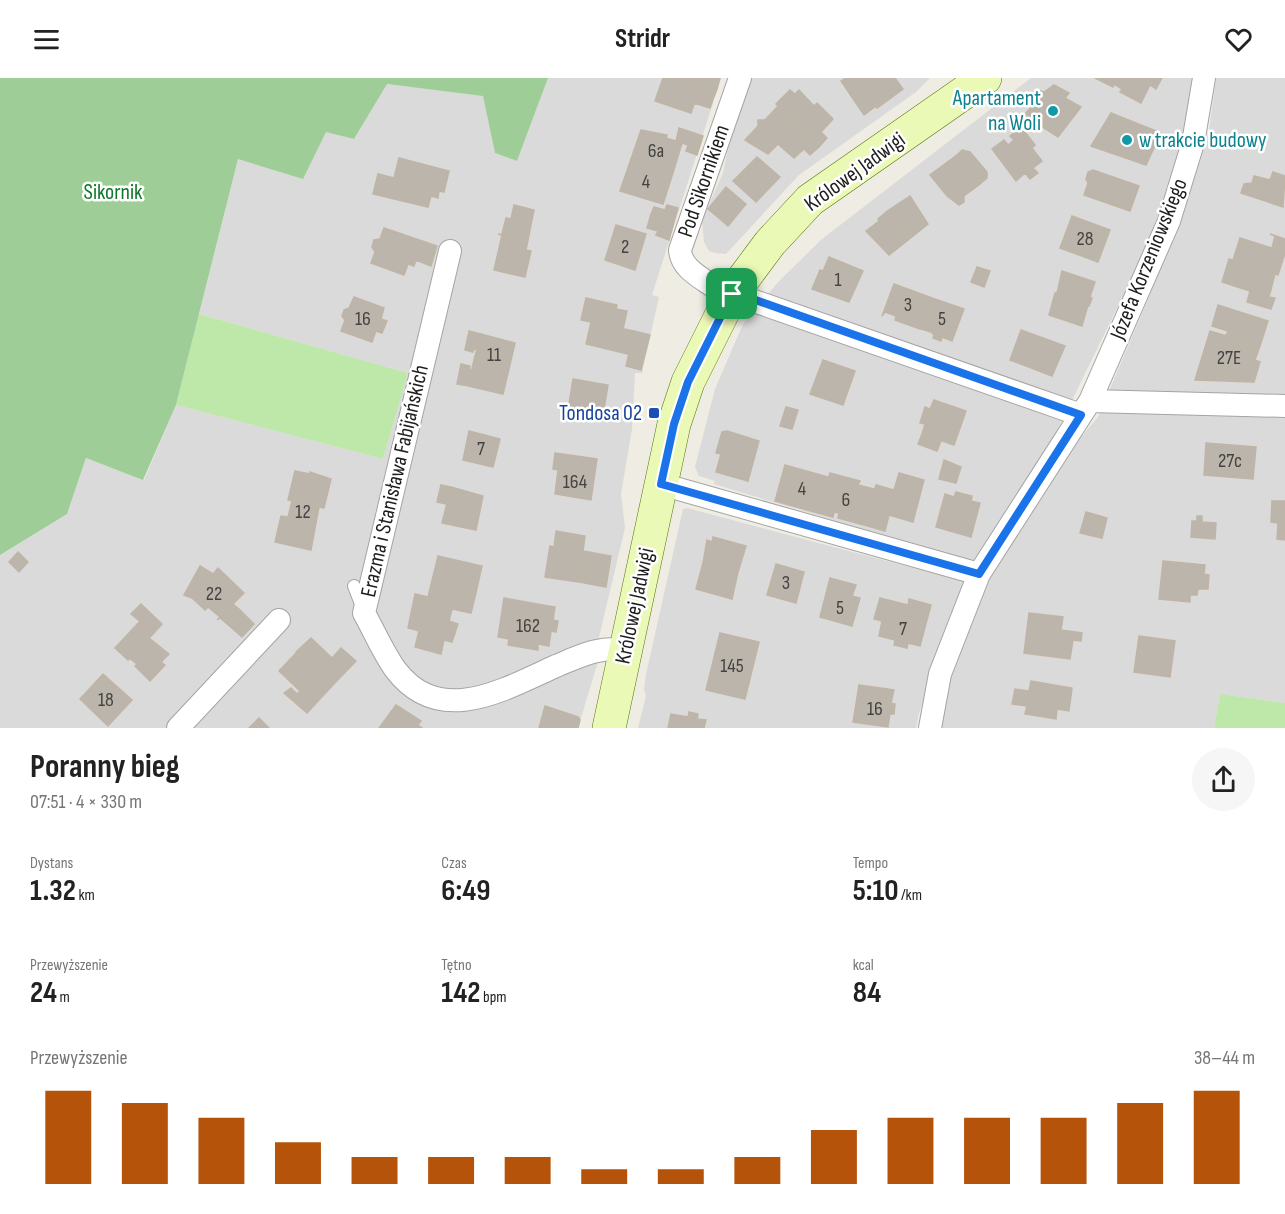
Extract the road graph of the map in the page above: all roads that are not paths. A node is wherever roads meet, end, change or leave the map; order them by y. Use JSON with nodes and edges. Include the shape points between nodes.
{"nodes":[{"id":1,"x":740,"y":78,"type":"edge"},
{"id":2,"x":986,"y":78,"type":"edge"},
{"id":3,"x":1204,"y":78,"type":"edge"},
{"id":4,"x":450,"y":251,"type":"dead end"},
{"id":5,"x":732,"y":294,"type":"junction"},
{"id":6,"x":1285,"y":406,"type":"edge"},
{"id":7,"x":1086,"y":408,"type":"junction"},
{"id":8,"x":661,"y":484,"type":"junction"},
{"id":9,"x":979,"y":574,"type":"junction"},
{"id":10,"x":354,"y":586,"type":"dead end"},
{"id":11,"x":364,"y":613,"type":"junction"},
{"id":12,"x":279,"y":620,"type":"dead end"},
{"id":13,"x":626,"y":650,"type":"junction"},
{"id":14,"x":178,"y":728,"type":"edge"},
{"id":15,"x":609,"y":728,"type":"edge"},
{"id":16,"x":930,"y":728,"type":"edge"}],
"edges":[{"from":1,"to":5,"type":"street","name":"Pod Sikornikiem","via":[[680,250],[691,271]]},
{"from":2,"to":5,"type":"street","name":"Królowej Jadwigi","via":[[810,200],[770,243]]},
{"from":3,"to":7,"type":"street","name":"Józefa Korzeniowskiego","via":[[1193,143],[1169,221]]},
{"from":4,"to":11,"type":"street","name":"Erazma i Stanisława Fabijańskich"},
{"from":5,"to":7,"type":"street","name":"Pod Sikornikiem"},
{"from":5,"to":8,"type":"street","name":"Królowej Jadwigi","via":[[688,382]]},
{"from":6,"to":7,"type":"street"},
{"from":7,"to":9,"type":"street","name":"Józefa Korzeniowskiego"},
{"from":8,"to":9,"type":"street"},
{"from":8,"to":13,"type":"street","name":"Królowej Jadwigi"},
{"from":9,"to":16,"type":"street","name":"Józefa Korzeniowskiego","via":[[940,674]]},
{"from":10,"to":11,"type":"lane"},
{"from":11,"to":13,"type":"street","name":"Erazma i Stanisława Fabijańskich","via":[[395,669],[420,693],[437,702],[480,698],[588,652],[609,647]]},
{"from":12,"to":14,"type":"street"},
{"from":13,"to":15,"type":"street","name":"Królowej Jadwigi"}]}
